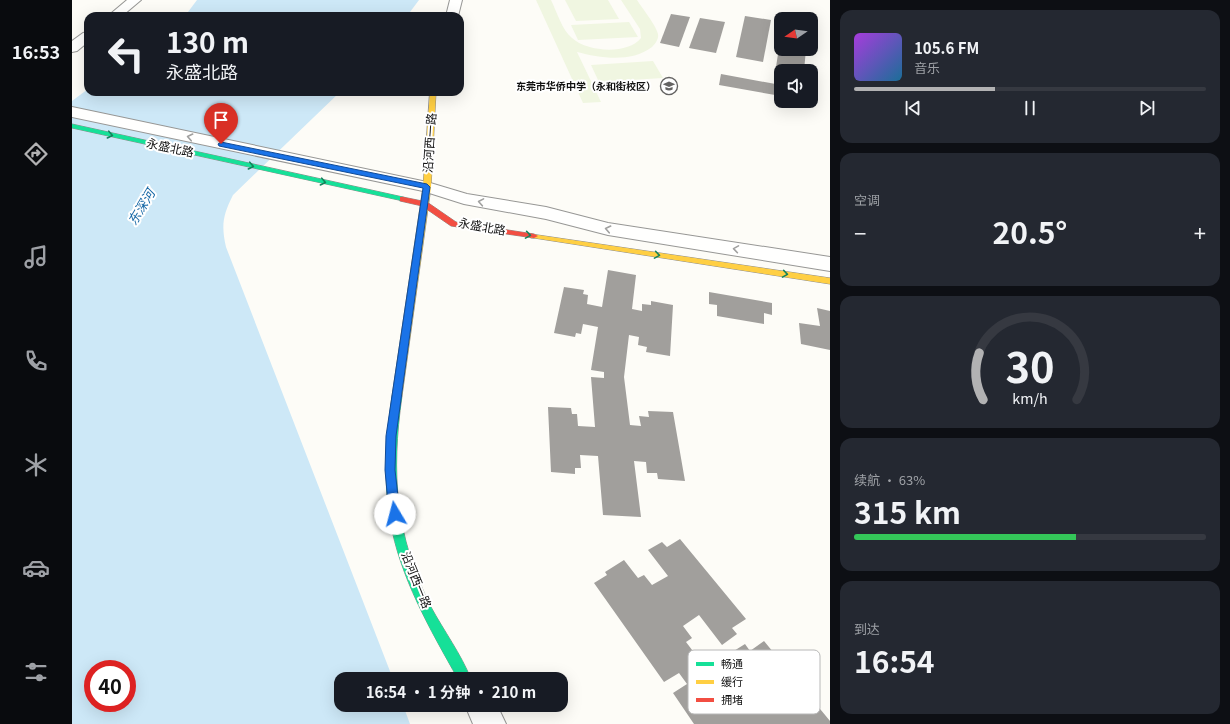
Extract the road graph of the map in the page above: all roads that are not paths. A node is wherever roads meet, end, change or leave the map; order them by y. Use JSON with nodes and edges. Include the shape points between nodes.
{"nodes":[{"id":1,"x":135,"y":0,"type":"edge"},
{"id":2,"x":456,"y":0,"type":"edge"},
{"id":3,"x":119,"y":12,"type":"edge"},
{"id":4,"x":453,"y":12,"type":"edge"},
{"id":5,"x":84,"y":39,"type":"edge"},
{"id":6,"x":72,"y":48,"type":"edge"},
{"id":7,"x":433,"y":96,"type":"edge"},
{"id":8,"x":72,"y":112,"type":"edge"},
{"id":9,"x":72,"y":126,"type":"edge"},
{"id":10,"x":291,"y":167,"type":"junction"},
{"id":11,"x":426,"y":195,"type":"junction"},
{"id":12,"x":830,"y":264,"type":"edge"},
{"id":13,"x":830,"y":281,"type":"edge"},
{"id":14,"x":461,"y":672,"type":"edge"},
{"id":15,"x":484,"y":712,"type":"edge"},
{"id":16,"x":490,"y":724,"type":"edge"}],
"edges":[{"from":1,"to":3,"type":"street"},
{"from":2,"to":4,"type":"street"},
{"from":5,"to":6,"type":"street"},
{"from":7,"to":11,"type":"street","name":"沿河西一路"},
{"from":10,"to":8,"type":"street","name":"永盛北路","one_way":true},
{"from":9,"to":10,"type":"street","name":"永盛北路","one_way":true},
{"from":10,"to":11,"type":"street","name":"永盛北路"},
{"from":12,"to":11,"type":"street","name":"永盛北路","one_way":true,"via":[[608,229],[546,213]]},
{"from":11,"to":13,"type":"street","name":"永盛北路","one_way":true,"via":[[454,224]]},
{"from":11,"to":14,"type":"street","name":"沿河西一路","via":[[391,436],[392,501],[399,539],[412,578]]},
{"from":15,"to":16,"type":"street"}]}
